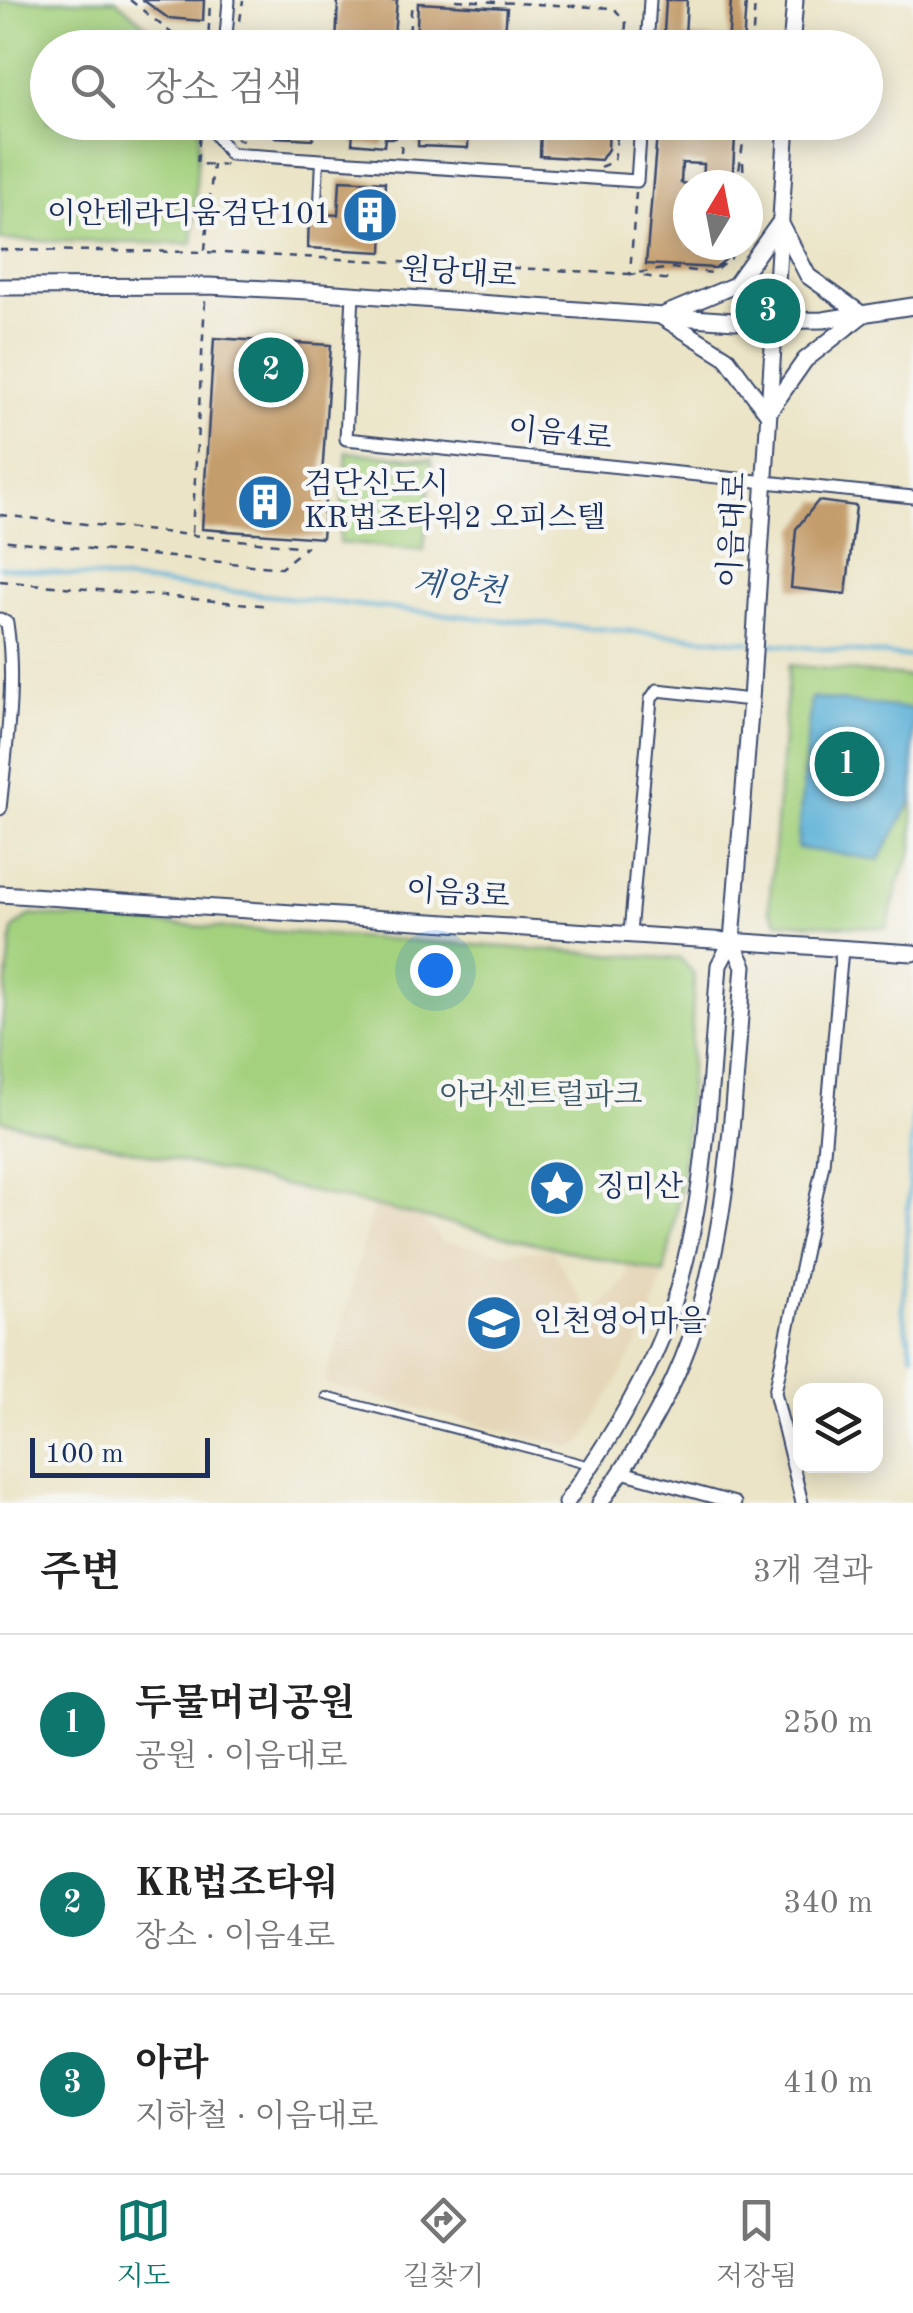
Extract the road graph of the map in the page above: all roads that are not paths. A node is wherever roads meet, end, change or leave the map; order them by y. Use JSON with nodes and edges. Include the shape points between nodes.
{"nodes":[{"id":1,"x":230,"y":0,"type":"edge"},
{"id":2,"x":650,"y":0,"type":"edge"},
{"id":3,"x":794,"y":0,"type":"edge"},
{"id":4,"x":227,"y":30,"type":"edge"},
{"id":5,"x":648,"y":30,"type":"edge"},
{"id":6,"x":793,"y":30,"type":"edge"},
{"id":7,"x":220,"y":140,"type":"edge"},
{"id":8,"x":640,"y":140,"type":"edge"},
{"id":9,"x":785,"y":140,"type":"edge"},
{"id":10,"x":320,"y":160,"type":"junction"},
{"id":11,"x":318,"y":204,"type":"dead end"},
{"id":12,"x":780,"y":222,"type":"junction"},
{"id":13,"x":0,"y":286,"type":"edge"},
{"id":14,"x":353,"y":294,"type":"junction"},
{"id":15,"x":913,"y":306,"type":"edge"},
{"id":16,"x":863,"y":314,"type":"junction"},
{"id":17,"x":660,"y":316,"type":"junction"},
{"id":18,"x":774,"y":320,"type":"junction"},
{"id":19,"x":768,"y":414,"type":"junction"},
{"id":20,"x":764,"y":480,"type":"junction"},
{"id":21,"x":913,"y":498,"type":"edge"},
{"id":22,"x":0,"y":619,"type":"edge"},
{"id":23,"x":751,"y":700,"type":"junction"},
{"id":24,"x":3,"y":745,"type":"edge"},
{"id":25,"x":0,"y":809,"type":"edge"},
{"id":26,"x":0,"y":894,"type":"edge"},
{"id":27,"x":630,"y":933,"type":"junction"},
{"id":28,"x":732,"y":941,"type":"junction"},
{"id":29,"x":842,"y":949,"type":"junction"},
{"id":30,"x":913,"y":953,"type":"edge"},
{"id":31,"x":326,"y":1396,"type":"dead end"},
{"id":32,"x":592,"y":1465,"type":"junction"},
{"id":33,"x":622,"y":1472,"type":"junction"},
{"id":34,"x":566,"y":1503,"type":"edge"},
{"id":35,"x":600,"y":1503,"type":"edge"},
{"id":36,"x":735,"y":1503,"type":"edge"},
{"id":37,"x":802,"y":1503,"type":"edge"}],
"edges":[{"from":1,"to":4,"type":"street"},
{"from":2,"to":5,"type":"street"},
{"from":3,"to":6,"type":"main road"},
{"from":7,"to":10,"type":"street","via":[[230,154]]},
{"from":8,"to":10,"type":"street","via":[[637,181]]},
{"from":9,"to":12,"type":"main road","name":"이음대로"},
{"from":10,"to":11,"type":"lane"},
{"from":12,"to":16,"type":"main road","via":[[808,276]]},
{"from":12,"to":17,"type":"main road","via":[[735,284]]},
{"from":12,"to":18,"type":"main road","name":"이음대로"},
{"from":13,"to":14,"type":"main road","name":"원당대로"},
{"from":14,"to":17,"type":"main road","name":"원당대로"},
{"from":14,"to":20,"type":"street","name":"이음4로","via":[[346,439]]},
{"from":15,"to":16,"type":"main road","name":"원당대로"},
{"from":16,"to":18,"type":"main road","name":"원당대로"},
{"from":16,"to":19,"type":"main road","via":[[805,360]]},
{"from":17,"to":18,"type":"main road","name":"원당대로"},
{"from":17,"to":19,"type":"main road","via":[[726,357]]},
{"from":18,"to":19,"type":"main road","name":"이음대로"},
{"from":19,"to":20,"type":"main road","name":"이음대로"},
{"from":20,"to":21,"type":"street","name":"이음4로"},
{"from":20,"to":23,"type":"main road","name":"이음대로"},
{"from":22,"to":24,"type":"street","via":[[9,641]]},
{"from":23,"to":27,"type":"street","via":[[657,690],[650,699]]},
{"from":23,"to":28,"type":"main road","name":"이음대로"},
{"from":24,"to":25,"type":"street"},
{"from":26,"to":27,"type":"main road","name":"이음3로"},
{"from":27,"to":28,"type":"main road","name":"이음3로"},
{"from":28,"to":29,"type":"main road","name":"이음3로"},
{"from":28,"to":32,"type":"main road","name":"이음대로","via":[[718,965],[696,1220],[681,1280],[644,1375]]},
{"from":28,"to":33,"type":"main road","name":"이음대로","via":[[744,966],[722,1218],[689,1344]]},
{"from":29,"to":30,"type":"main road","name":"이음3로"},
{"from":29,"to":37,"type":"street","via":[[823,1164],[775,1392]]},
{"from":31,"to":32,"type":"lane"},
{"from":32,"to":34,"type":"main road","name":"이음대로"},
{"from":33,"to":35,"type":"main road","name":"이음대로"},
{"from":33,"to":36,"type":"street"}]}
